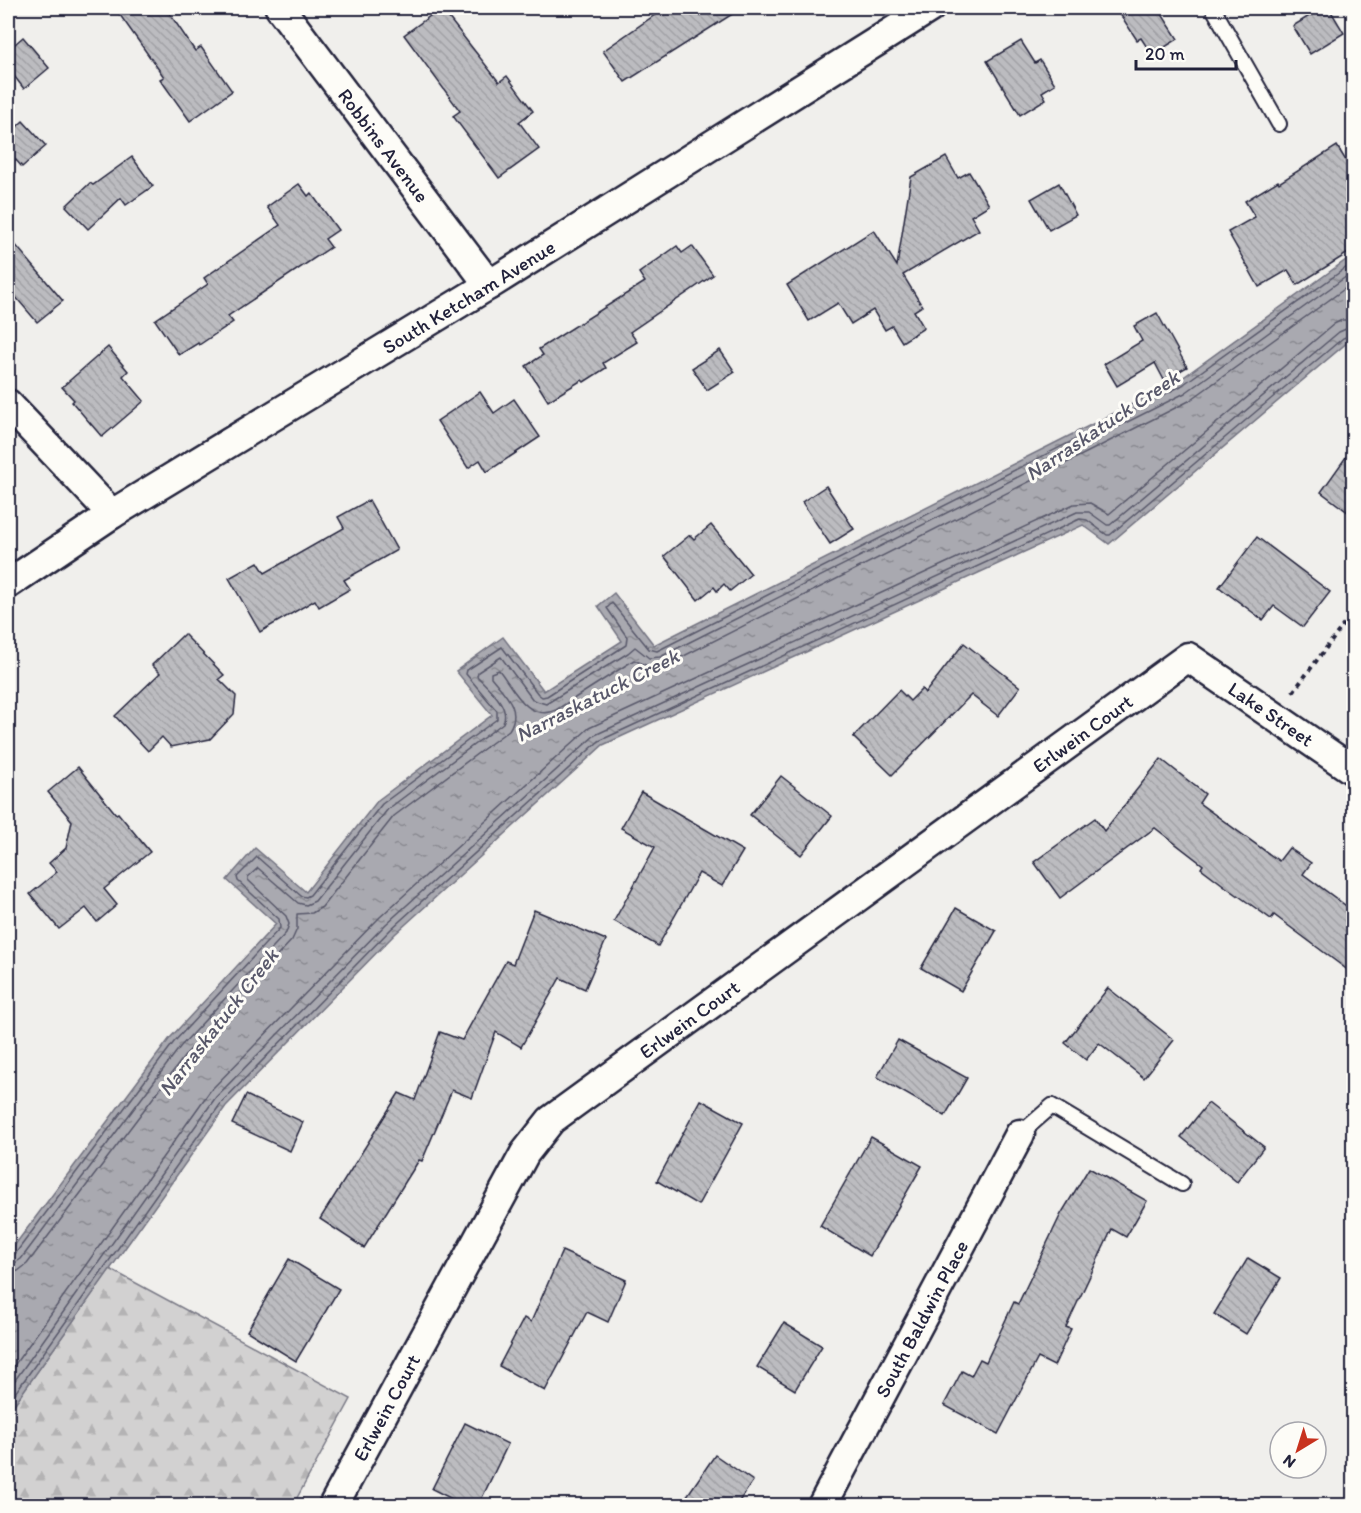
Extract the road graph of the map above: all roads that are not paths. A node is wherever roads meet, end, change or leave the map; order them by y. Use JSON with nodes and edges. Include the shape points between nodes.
{"nodes":[{"id":1,"x":280,"y":8,"type":"edge"},
{"id":2,"x":930,"y":8,"type":"edge"},
{"id":3,"x":1213,"y":8,"type":"edge"},
{"id":4,"x":1279,"y":124,"type":"dead end"},
{"id":5,"x":489,"y":285,"type":"junction"},
{"id":6,"x":8,"y":404,"type":"edge"},
{"id":7,"x":112,"y":514,"type":"junction"},
{"id":8,"x":8,"y":584,"type":"edge"},
{"id":9,"x":1188,"y":657,"type":"joint"},
{"id":10,"x":1353,"y":771,"type":"edge"},
{"id":11,"x":1020,"y":1134,"type":"joint"},
{"id":12,"x":1182,"y":1184,"type":"dead end"},
{"id":13,"x":333,"y":1506,"type":"edge"},
{"id":14,"x":822,"y":1506,"type":"edge"}],
"edges":[{"from":1,"to":5,"type":"street","name":"Robbins Avenue"},
{"from":2,"to":5,"type":"street","name":"South Ketcham Avenue"},
{"from":3,"to":4,"type":"lane"},
{"from":5,"to":7,"type":"street","name":"South Ketcham Avenue"},
{"from":6,"to":7,"type":"street"},
{"from":7,"to":8,"type":"street","name":"South Ketcham Avenue"},
{"from":9,"to":10,"type":"street","name":"Lake Street"},
{"from":9,"to":13,"type":"street","name":"Erlwein Court","via":[[551,1120],[525,1153]]},
{"from":11,"to":12,"type":"lane","via":[[1052,1106]]},
{"from":11,"to":14,"type":"street","name":"South Baldwin Place"}]}
